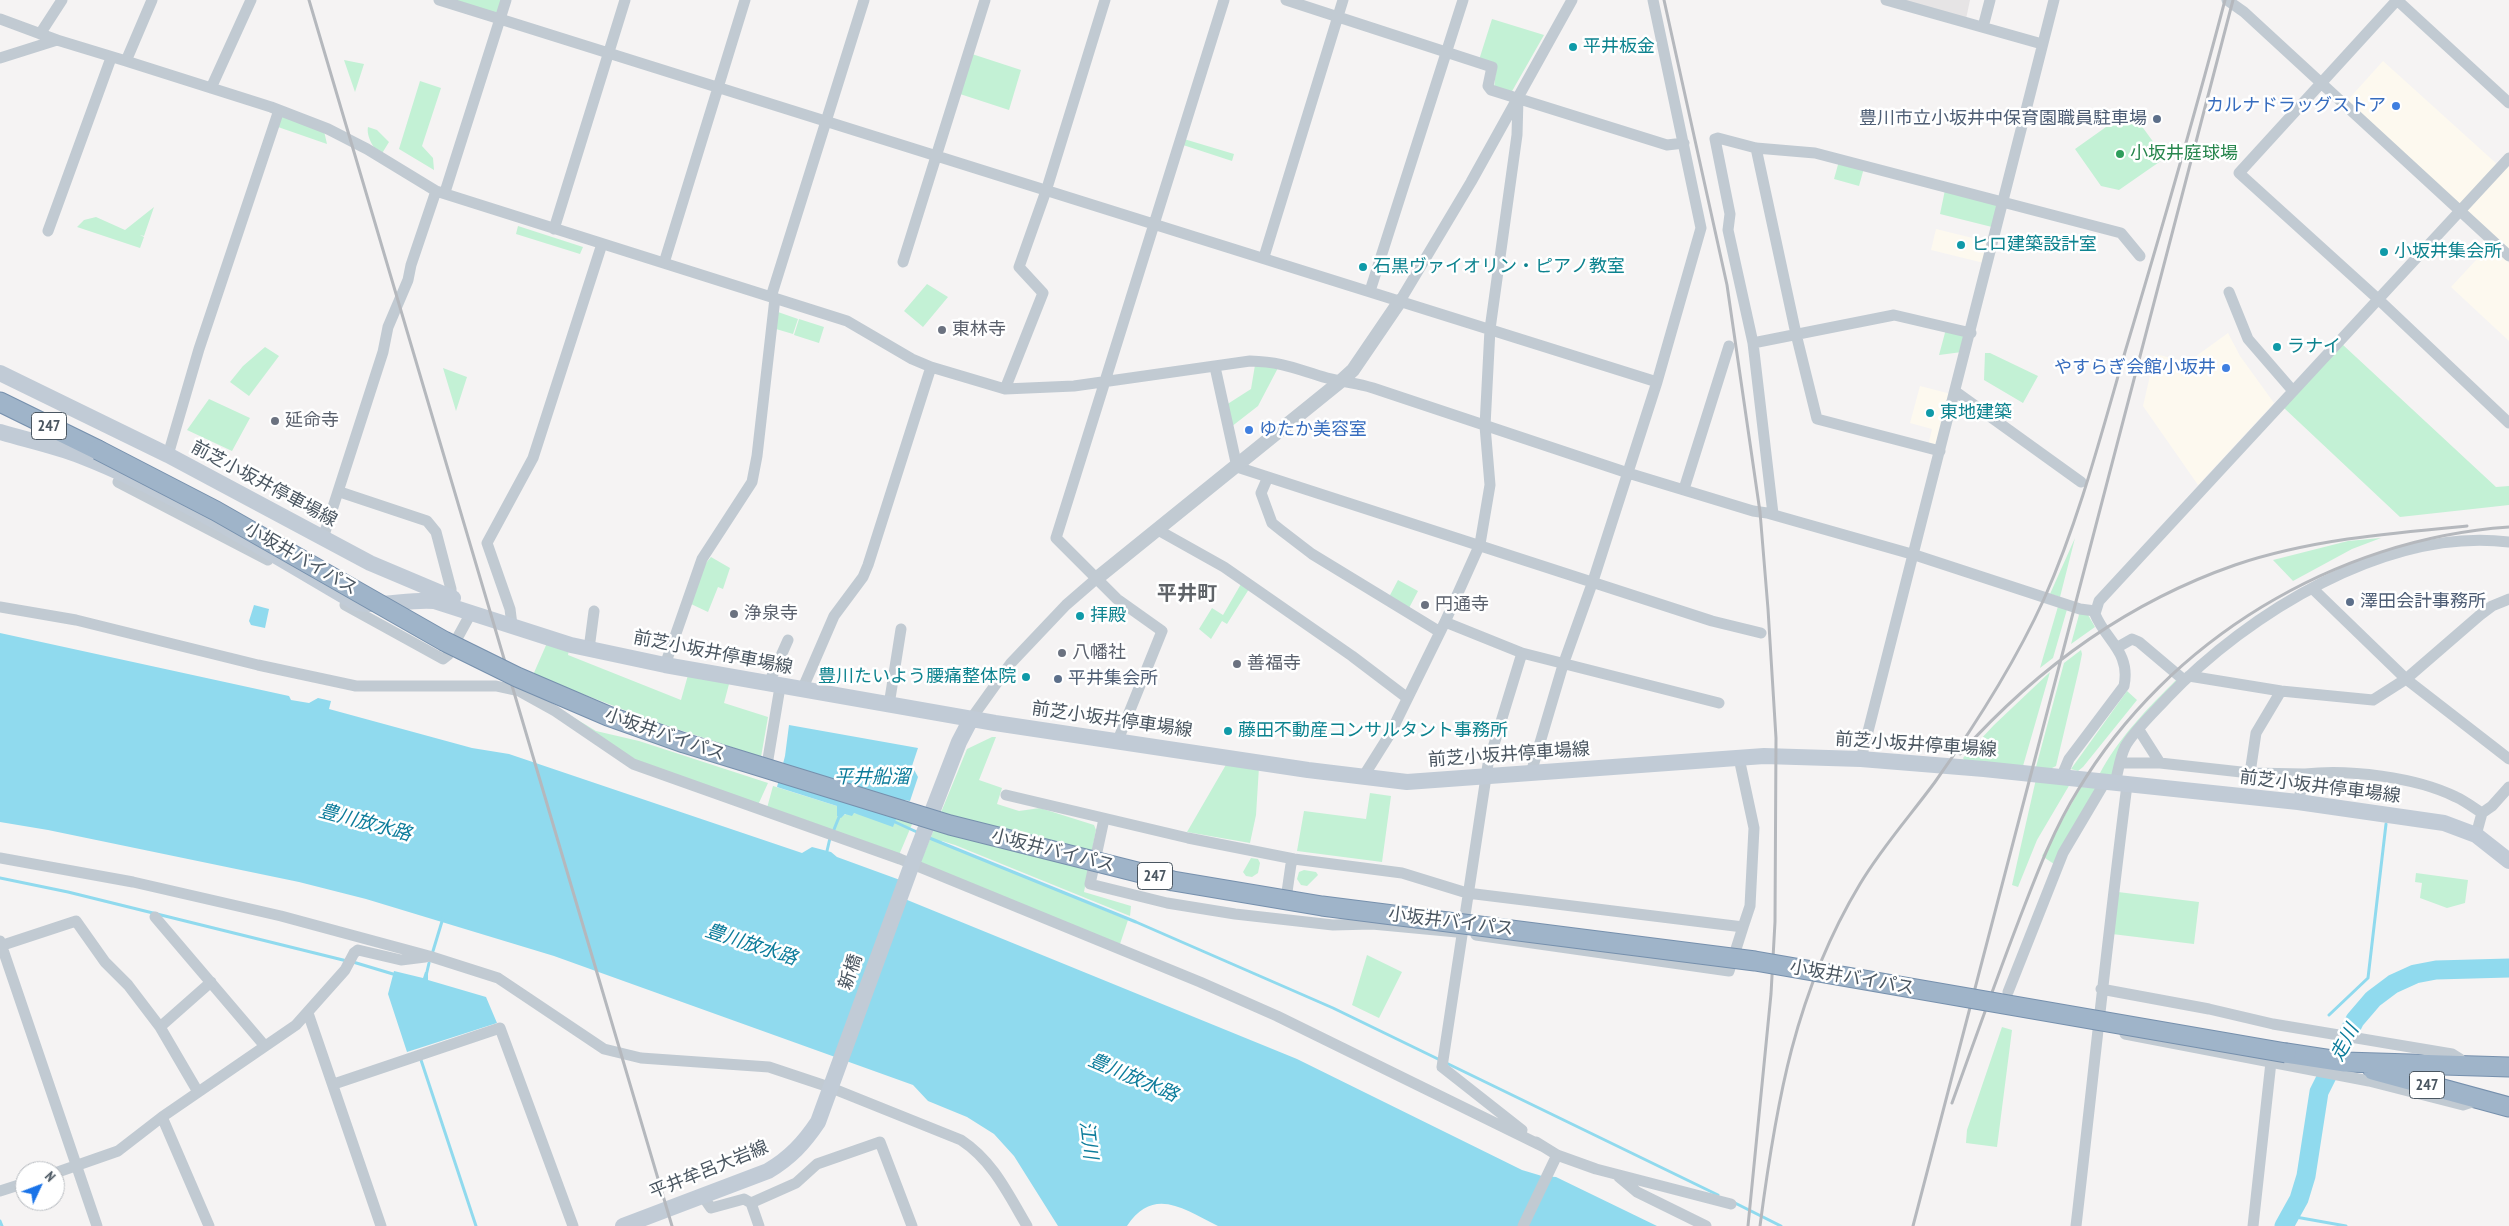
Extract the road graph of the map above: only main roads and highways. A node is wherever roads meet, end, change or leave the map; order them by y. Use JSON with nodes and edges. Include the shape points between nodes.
{"nodes":[{"id":1,"x":0,"y":372,"type":"edge"},
{"id":2,"x":0,"y":402,"type":"edge"},
{"id":3,"x":0,"y":432,"type":"edge"},
{"id":4,"x":512,"y":625,"type":"junction"},
{"id":5,"x":971,"y":719,"type":"junction"},
{"id":6,"x":2509,"y":861,"type":"edge"},
{"id":7,"x":2345,"y":1062,"type":"junction"},
{"id":8,"x":2509,"y":1067,"type":"edge"},
{"id":9,"x":829,"y":1087,"type":"joint"},
{"id":10,"x":2509,"y":1107,"type":"edge"},
{"id":11,"x":623,"y":1226,"type":"edge"}],
"edges":[{"from":1,"to":4,"type":"main road","name":"前芝小坂井停車場線","via":[[168,455],[370,563]]},
{"from":2,"to":7,"type":"highway","name":"小坂井バイパス","number":"247","bridge":true,"via":[[216,510],[444,641],[526,680],[608,716],[684,743],[950,825],[1182,883],[1322,906],[1754,961],[2279,1057]]},
{"from":3,"to":4,"type":"main road","name":"前芝小坂井停車場線","via":[[79,455],[122,474],[190,507],[356,603],[372,606],[434,601]]},
{"from":4,"to":5,"type":"main road","name":"前芝小坂井停車場線","via":[[589,649],[665,665]]},
{"from":5,"to":6,"type":"main road","name":"前芝小坂井停車場線","via":[[1407,782],[1764,756],[1861,759],[2298,802],[2444,823],[2476,835]]},
{"from":5,"to":9,"type":"main road","name":"新橋","via":[[910,867]]},
{"from":7,"to":8,"type":"highway","number":"247"},
{"from":7,"to":10,"type":"highway","number":"247"},
{"from":9,"to":11,"type":"main road","name":"平井牟呂大岩線","via":[[818,1122],[787,1159],[768,1171]]}]}
